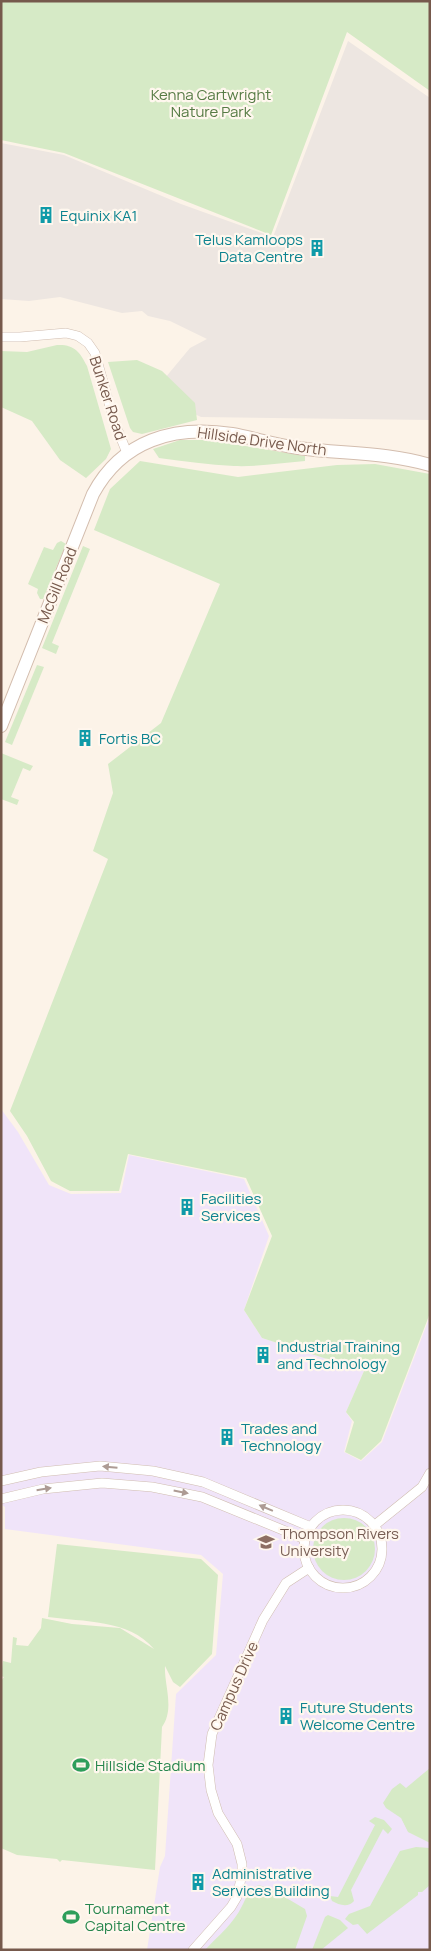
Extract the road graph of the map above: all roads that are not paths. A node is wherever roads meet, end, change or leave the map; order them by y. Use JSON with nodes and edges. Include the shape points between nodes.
{"nodes":[{"id":1,"x":1,"y":337,"type":"edge"},
{"id":2,"x":127,"y":453,"type":"junction"},
{"id":3,"x":430,"y":465,"type":"edge"},
{"id":4,"x":5,"y":706,"type":"edge"},
{"id":5,"x":1,"y":726,"type":"edge"},
{"id":6,"x":430,"y":1473,"type":"edge"},
{"id":7,"x":1,"y":1481,"type":"edge"},
{"id":8,"x":1,"y":1499,"type":"edge"},
{"id":9,"x":375,"y":1525,"type":"junction"},
{"id":10,"x":311,"y":1527,"type":"junction"},
{"id":11,"x":305,"y":1539,"type":"junction"},
{"id":12,"x":309,"y":1568,"type":"junction"},
{"id":13,"x":193,"y":1950,"type":"edge"}],
"edges":[{"from":1,"to":2,"type":"street","name":"Bunker Road","via":[[66,333],[88,343],[95,353],[114,421]]},
{"from":2,"to":3,"type":"street","name":"Hillside Drive North","via":[[156,438],[200,431],[232,434],[296,448],[382,455]]},
{"from":2,"to":4,"type":"street","name":"McGill Road","via":[[107,473],[93,494]]},
{"from":4,"to":5,"type":"street","name":"McGill Road"},
{"from":6,"to":9,"type":"street","via":[[422,1487]]},
{"from":10,"to":7,"type":"street","one_way":true,"via":[[203,1482],[153,1471],[100,1466],[42,1472]]},
{"from":8,"to":11,"type":"street","one_way":true,"via":[[43,1488],[95,1484],[152,1487],[202,1497]]},
{"from":9,"to":10,"type":"street","via":[[355,1511],[342,1510],[319,1518]]},
{"from":9,"to":12,"type":"street","via":[[383,1549],[381,1561],[367,1581],[355,1586],[333,1587],[315,1576]]},
{"from":10,"to":11,"type":"street"},
{"from":11,"to":12,"type":"street","via":[[305,1558]]},
{"from":12,"to":13,"type":"street","name":"Campus Drive","via":[[286,1583],[263,1620],[212,1734],[208,1764],[211,1790],[218,1813],[237,1844],[242,1874],[237,1897],[231,1907]]}]}
